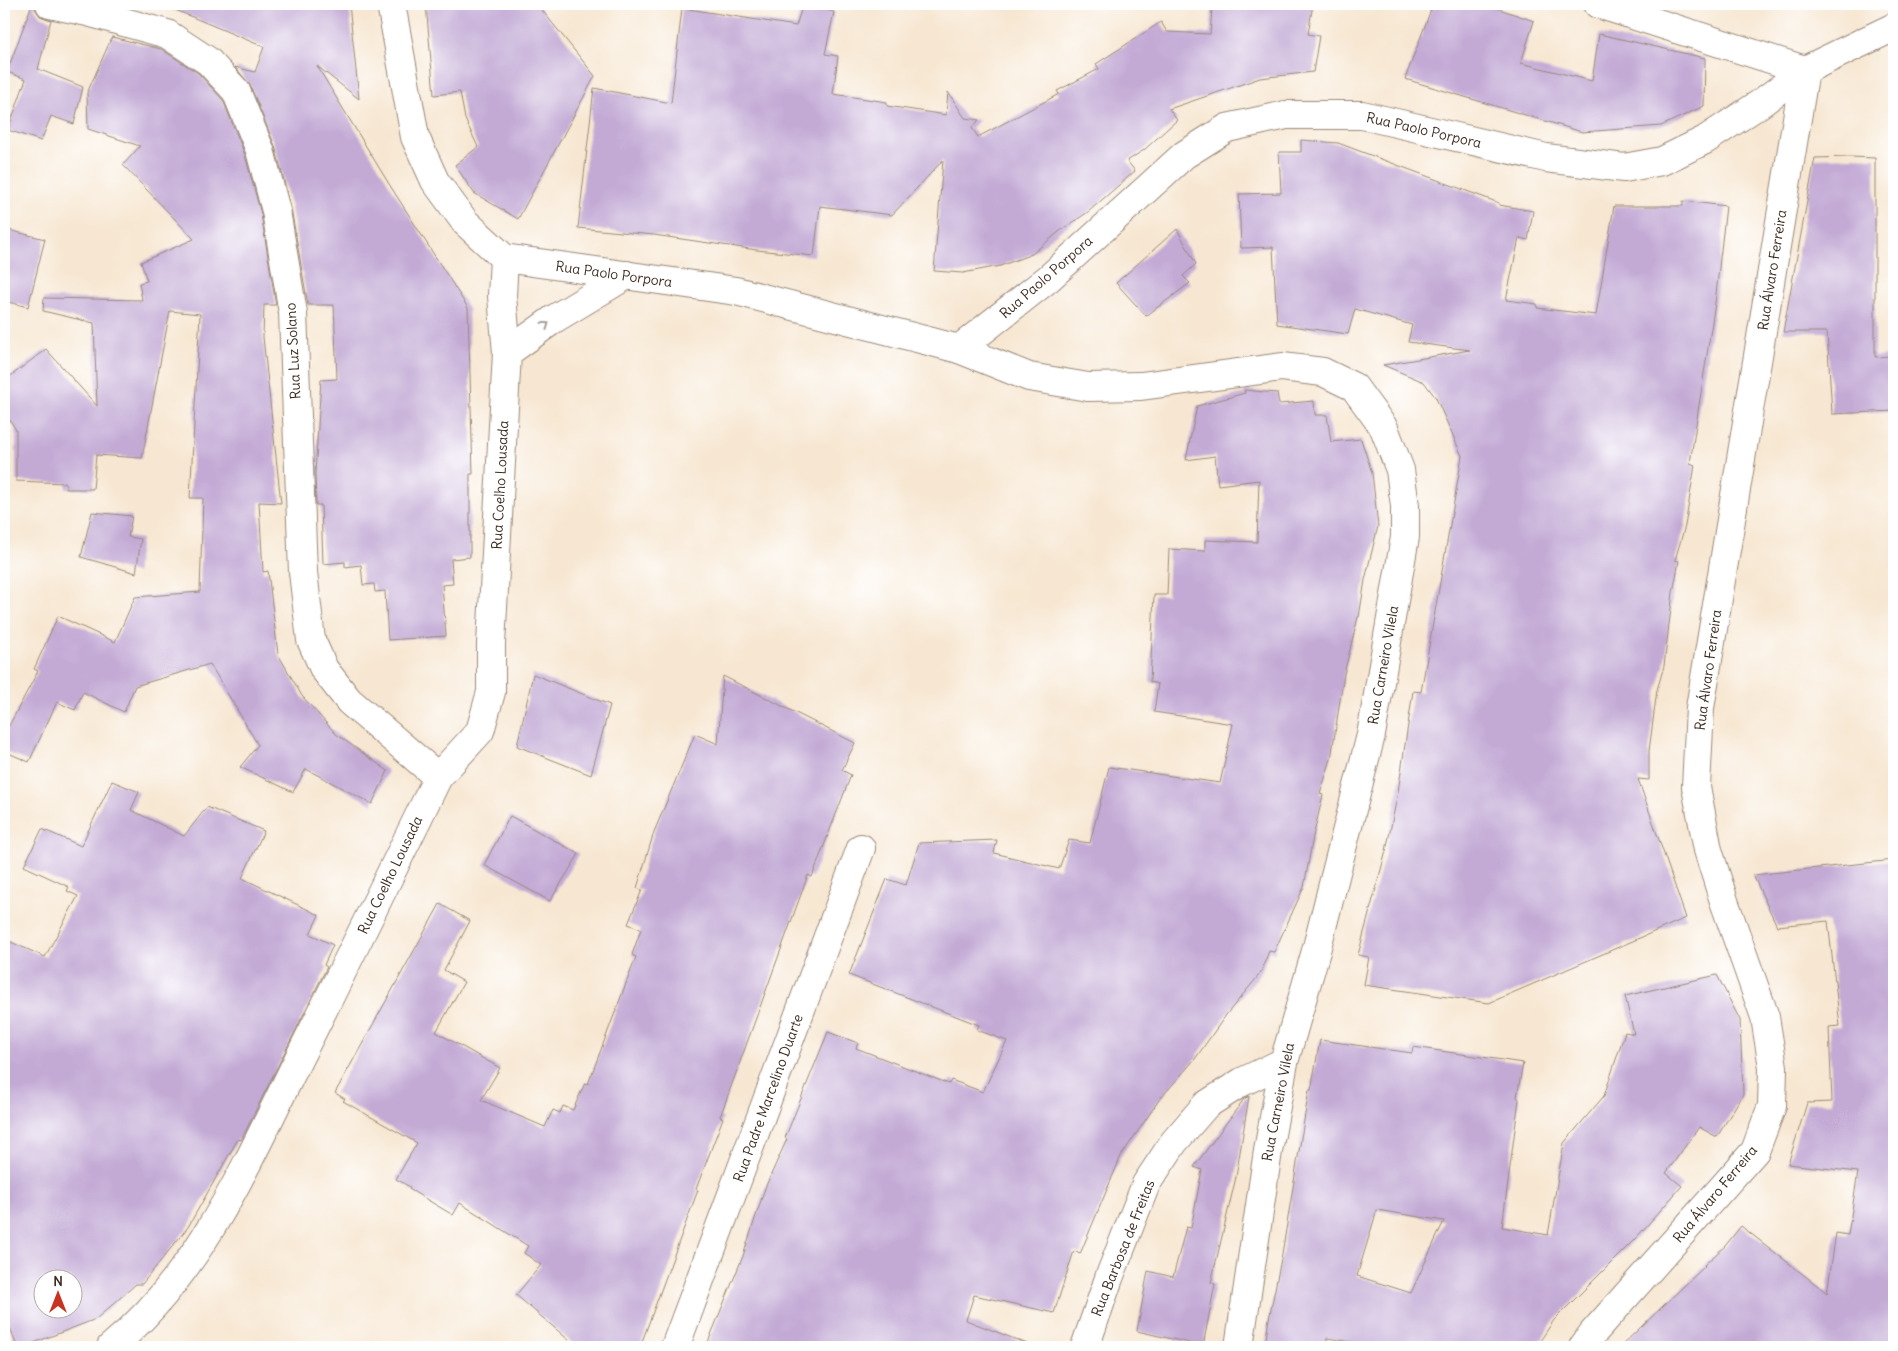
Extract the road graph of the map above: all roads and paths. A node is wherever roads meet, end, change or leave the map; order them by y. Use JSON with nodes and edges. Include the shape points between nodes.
{"nodes":[{"id":1,"x":50,"y":4,"type":"edge"},
{"id":2,"x":391,"y":4,"type":"edge"},
{"id":3,"x":1598,"y":4,"type":"edge"},
{"id":4,"x":1894,"y":27,"type":"edge"},
{"id":5,"x":1805,"y":70,"type":"junction"},
{"id":6,"x":504,"y":258,"type":"junction"},
{"id":7,"x":627,"y":275,"type":"junction"},
{"id":8,"x":995,"y":321,"type":"junction"},
{"id":9,"x":959,"y":349,"type":"junction"},
{"id":10,"x":507,"y":353,"type":"junction"},
{"id":11,"x":994,"y":362,"type":"junction"},
{"id":12,"x":438,"y":777,"type":"junction"},
{"id":13,"x":861,"y":848,"type":"dead end"},
{"id":14,"x":1284,"y":1062,"type":"junction"},
{"id":15,"x":111,"y":1347,"type":"edge"},
{"id":16,"x":675,"y":1347,"type":"edge"},
{"id":17,"x":1085,"y":1347,"type":"edge"},
{"id":18,"x":1239,"y":1347,"type":"edge"},
{"id":19,"x":1583,"y":1347,"type":"edge"}],
"edges":[{"from":1,"to":12,"type":"street","name":"Rua Luz Solano","via":[[168,34],[208,61],[236,91],[260,150],[276,211],[293,313],[303,572],[311,640],[324,669],[349,701]]},
{"from":2,"to":6,"type":"street","via":[[415,138],[435,181],[465,222]]},
{"from":3,"to":5,"type":"street"},
{"from":4,"to":5,"type":"street","name":"Rua Paolo Porpora"},
{"from":5,"to":8,"type":"street","name":"Rua Paolo Porpora","via":[[1705,140],[1662,162],[1624,168],[1546,158],[1362,115],[1286,115],[1228,128],[1184,155],[1048,278]]},
{"from":5,"to":19,"type":"street","name":"Rua Álvaro Ferreira","via":[[1700,708],[1696,787],[1708,850],[1765,1017],[1773,1067],[1772,1106],[1755,1151]]},
{"from":6,"to":7,"type":"street","name":"Rua Paolo Porpora"},
{"from":6,"to":10,"type":"street","name":"Rua Coelho Lousada","via":[[502,296]]},
{"from":7,"to":9,"type":"street","name":"Rua Paolo Porpora","via":[[736,291]]},
{"from":10,"to":7,"type":"street","one_way":true},
{"from":8,"to":9,"type":"street","name":"Rua Paolo Porpora"},
{"from":8,"to":11,"type":"street","name":"Rua Paolo Porpora"},
{"from":9,"to":11,"type":"street","name":"Rua Carneiro Vilela"},
{"from":10,"to":12,"type":"street","name":"Rua Coelho Lousada","via":[[491,692],[480,732]]},
{"from":11,"to":14,"type":"street","name":"Rua Carneiro Vilela","via":[[1029,377],[1088,387],[1141,386],[1282,368],[1323,372],[1354,387],[1384,428],[1400,470],[1405,536],[1371,735]]},
{"from":12,"to":15,"type":"street","name":"Rua Coelho Lousada","via":[[235,1186],[180,1274],[134,1328]]},
{"from":13,"to":16,"type":"street","name":"Rua Padre Marcelino Duarte"},
{"from":14,"to":17,"type":"street","name":"Rua Barbosa de Freitas","via":[[1242,1082],[1206,1105],[1174,1142],[1146,1184],[1108,1278]]},
{"from":14,"to":18,"type":"street","name":"Rua Carneiro Vilela"}]}
